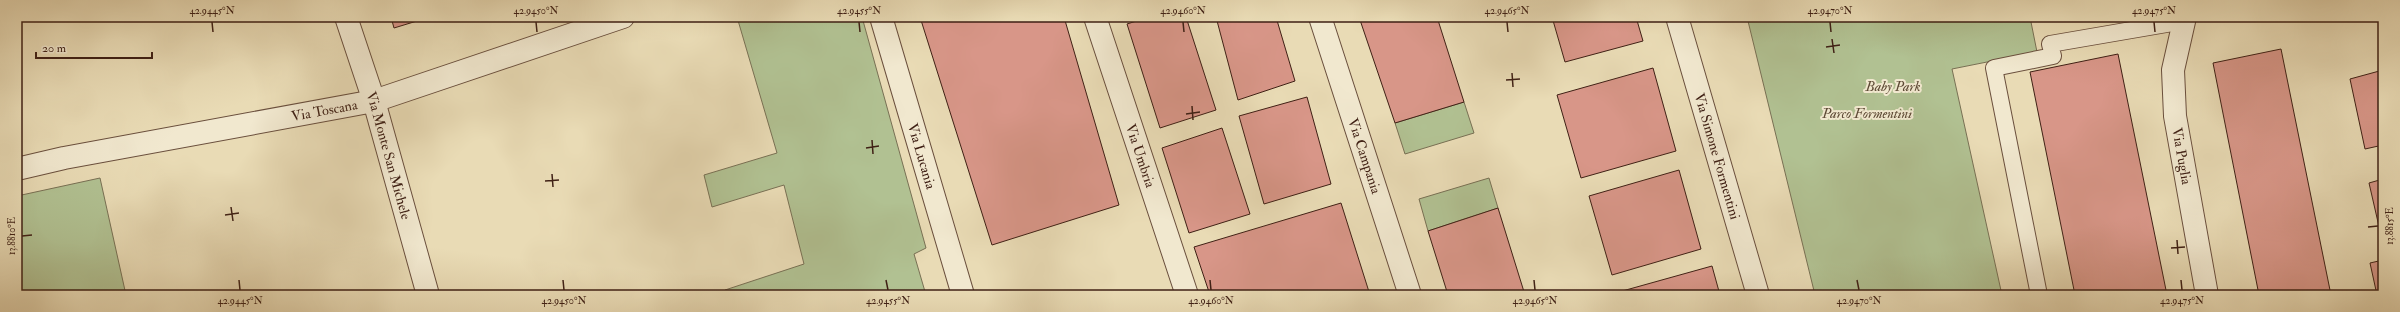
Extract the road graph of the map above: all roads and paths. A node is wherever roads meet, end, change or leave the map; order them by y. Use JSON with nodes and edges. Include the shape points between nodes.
{"nodes":[{"id":1,"x":346,"y":17,"type":"edge"},
{"id":2,"x":623,"y":17,"type":"edge"},
{"id":3,"x":881,"y":17,"type":"edge"},
{"id":4,"x":1095,"y":17,"type":"edge"},
{"id":5,"x":1320,"y":17,"type":"edge"},
{"id":6,"x":1677,"y":17,"type":"edge"},
{"id":7,"x":2185,"y":19,"type":"edge"},
{"id":8,"x":374,"y":101,"type":"junction"},
{"id":9,"x":17,"y":169,"type":"edge"},
{"id":10,"x":428,"y":295,"type":"edge"},
{"id":11,"x":963,"y":295,"type":"edge"},
{"id":12,"x":1187,"y":295,"type":"edge"},
{"id":13,"x":1410,"y":295,"type":"edge"},
{"id":14,"x":1758,"y":295,"type":"edge"},
{"id":15,"x":2039,"y":295,"type":"edge"},
{"id":16,"x":2206,"y":295,"type":"edge"}],
"edges":[{"from":1,"to":8,"type":"street","name":"Via Monte San Michele"},
{"from":2,"to":8,"type":"street","name":"Via Toscana"},
{"from":3,"to":11,"type":"street","name":"Via Lucania"},
{"from":4,"to":12,"type":"street","name":"Via Umbria"},
{"from":5,"to":13,"type":"street","name":"Via Campania"},
{"from":6,"to":14,"type":"street","name":"Via Simone Formentini"},
{"from":7,"to":15,"type":"lane","via":[[2050,44],[2053,56],[1994,68]]},
{"from":7,"to":16,"type":"street","name":"Via Puglia","via":[[2173,70],[2175,116]]},
{"from":8,"to":9,"type":"street","name":"Via Toscana","via":[[64,158]]},
{"from":8,"to":10,"type":"street","name":"Via Monte San Michele"}]}
